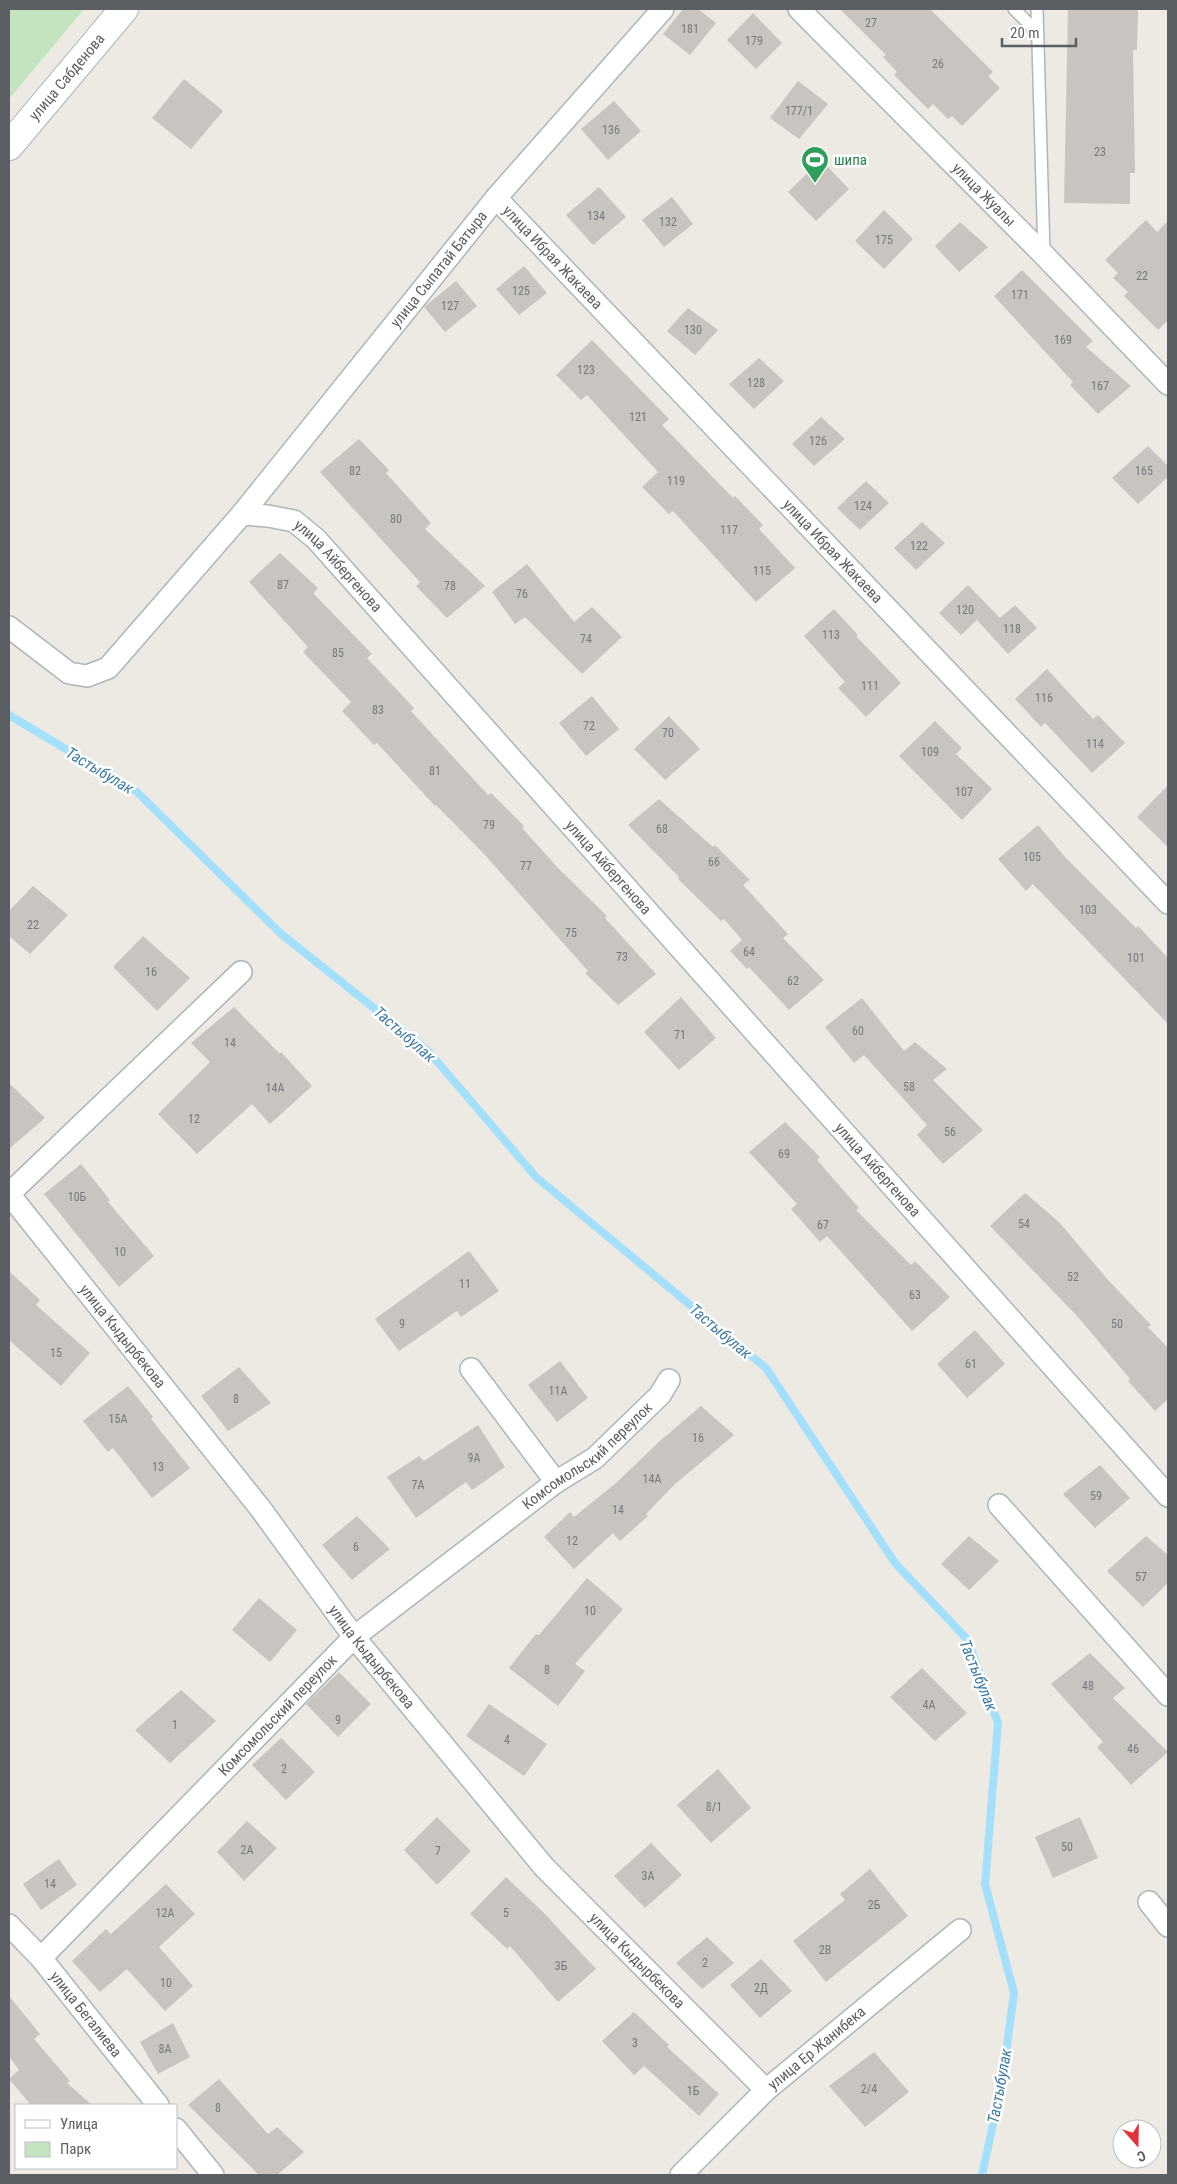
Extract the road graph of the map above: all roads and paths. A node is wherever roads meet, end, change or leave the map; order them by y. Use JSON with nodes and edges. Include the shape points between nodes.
{"nodes":[{"id":1,"x":124,"y":9,"type":"edge"},
{"id":2,"x":663,"y":9,"type":"edge"},
{"id":3,"x":799,"y":9,"type":"edge"},
{"id":4,"x":1014,"y":9,"type":"edge"},
{"id":5,"x":1037,"y":9,"type":"edge"},
{"id":6,"x":1037,"y":32,"type":"junction"},
{"id":7,"x":9,"y":146,"type":"edge"},
{"id":8,"x":496,"y":198,"type":"junction"},
{"id":9,"x":1044,"y":255,"type":"junction"},
{"id":10,"x":1168,"y":384,"type":"edge"},
{"id":11,"x":242,"y":514,"type":"junction"},
{"id":12,"x":9,"y":628,"type":"edge"},
{"id":13,"x":1168,"y":903,"type":"edge"},
{"id":14,"x":241,"y":972,"type":"dead end"},
{"id":15,"x":9,"y":1194,"type":"edge"},
{"id":16,"x":471,"y":1369,"type":"dead end"},
{"id":17,"x":669,"y":1380,"type":"dead end"},
{"id":18,"x":556,"y":1482,"type":"junction"},
{"id":19,"x":1168,"y":1496,"type":"edge"},
{"id":20,"x":999,"y":1505,"type":"dead end"},
{"id":21,"x":354,"y":1637,"type":"junction"},
{"id":22,"x":1168,"y":1695,"type":"edge"},
{"id":23,"x":1149,"y":1902,"type":"dead end"},
{"id":24,"x":9,"y":1925,"type":"edge"},
{"id":25,"x":1168,"y":1926,"type":"edge"},
{"id":26,"x":960,"y":1930,"type":"dead end"},
{"id":27,"x":41,"y":1958,"type":"junction"},
{"id":28,"x":766,"y":2090,"type":"junction"},
{"id":29,"x":157,"y":2104,"type":"edge"},
{"id":30,"x":178,"y":2131,"type":"edge"},
{"id":31,"x":213,"y":2175,"type":"edge"},
{"id":32,"x":681,"y":2175,"type":"edge"}],
"edges":[{"from":1,"to":7,"type":"street","name":"улица Сабденова"},
{"from":2,"to":8,"type":"street","name":"улица Сыпатай Батыра"},
{"from":3,"to":9,"type":"street","name":"улица Жуалы"},
{"from":4,"to":6,"type":"lane"},
{"from":5,"to":6,"type":"lane"},
{"from":6,"to":9,"type":"lane"},
{"from":8,"to":11,"type":"street","name":"улица Сыпатай Батыра"},
{"from":8,"to":13,"type":"street","name":"улица Ибрая Жакаева"},
{"from":9,"to":10,"type":"street","name":"улица Жуалы"},
{"from":11,"to":12,"type":"street","via":[[108,668],[87,676],[68,673]]},
{"from":11,"to":19,"type":"street","name":"улица Айбергенова","via":[[294,521],[316,539]]},
{"from":14,"to":15,"type":"street"},
{"from":15,"to":21,"type":"street","name":"улица Кыдырбекова","via":[[260,1508]]},
{"from":16,"to":18,"type":"street"},
{"from":17,"to":18,"type":"street","name":"Комсомольский переулок","via":[[660,1395],[595,1458]]},
{"from":18,"to":21,"type":"street","name":"Комсомольский переулок"},
{"from":20,"to":22,"type":"street"},
{"from":21,"to":27,"type":"street","name":"Комсомольский переулок"},
{"from":21,"to":28,"type":"street","name":"улица Кыдырбекова","via":[[544,1867]]},
{"from":23,"to":25,"type":"street"},
{"from":24,"to":27,"type":"street","name":"улица Бегалиева"},
{"from":26,"to":28,"type":"street","name":"улица Ер Жанибека"},
{"from":27,"to":29,"type":"street","name":"улица Бегалиева"},
{"from":28,"to":32,"type":"street","name":"улица Ер Жанибека"},
{"from":30,"to":31,"type":"street"}]}
